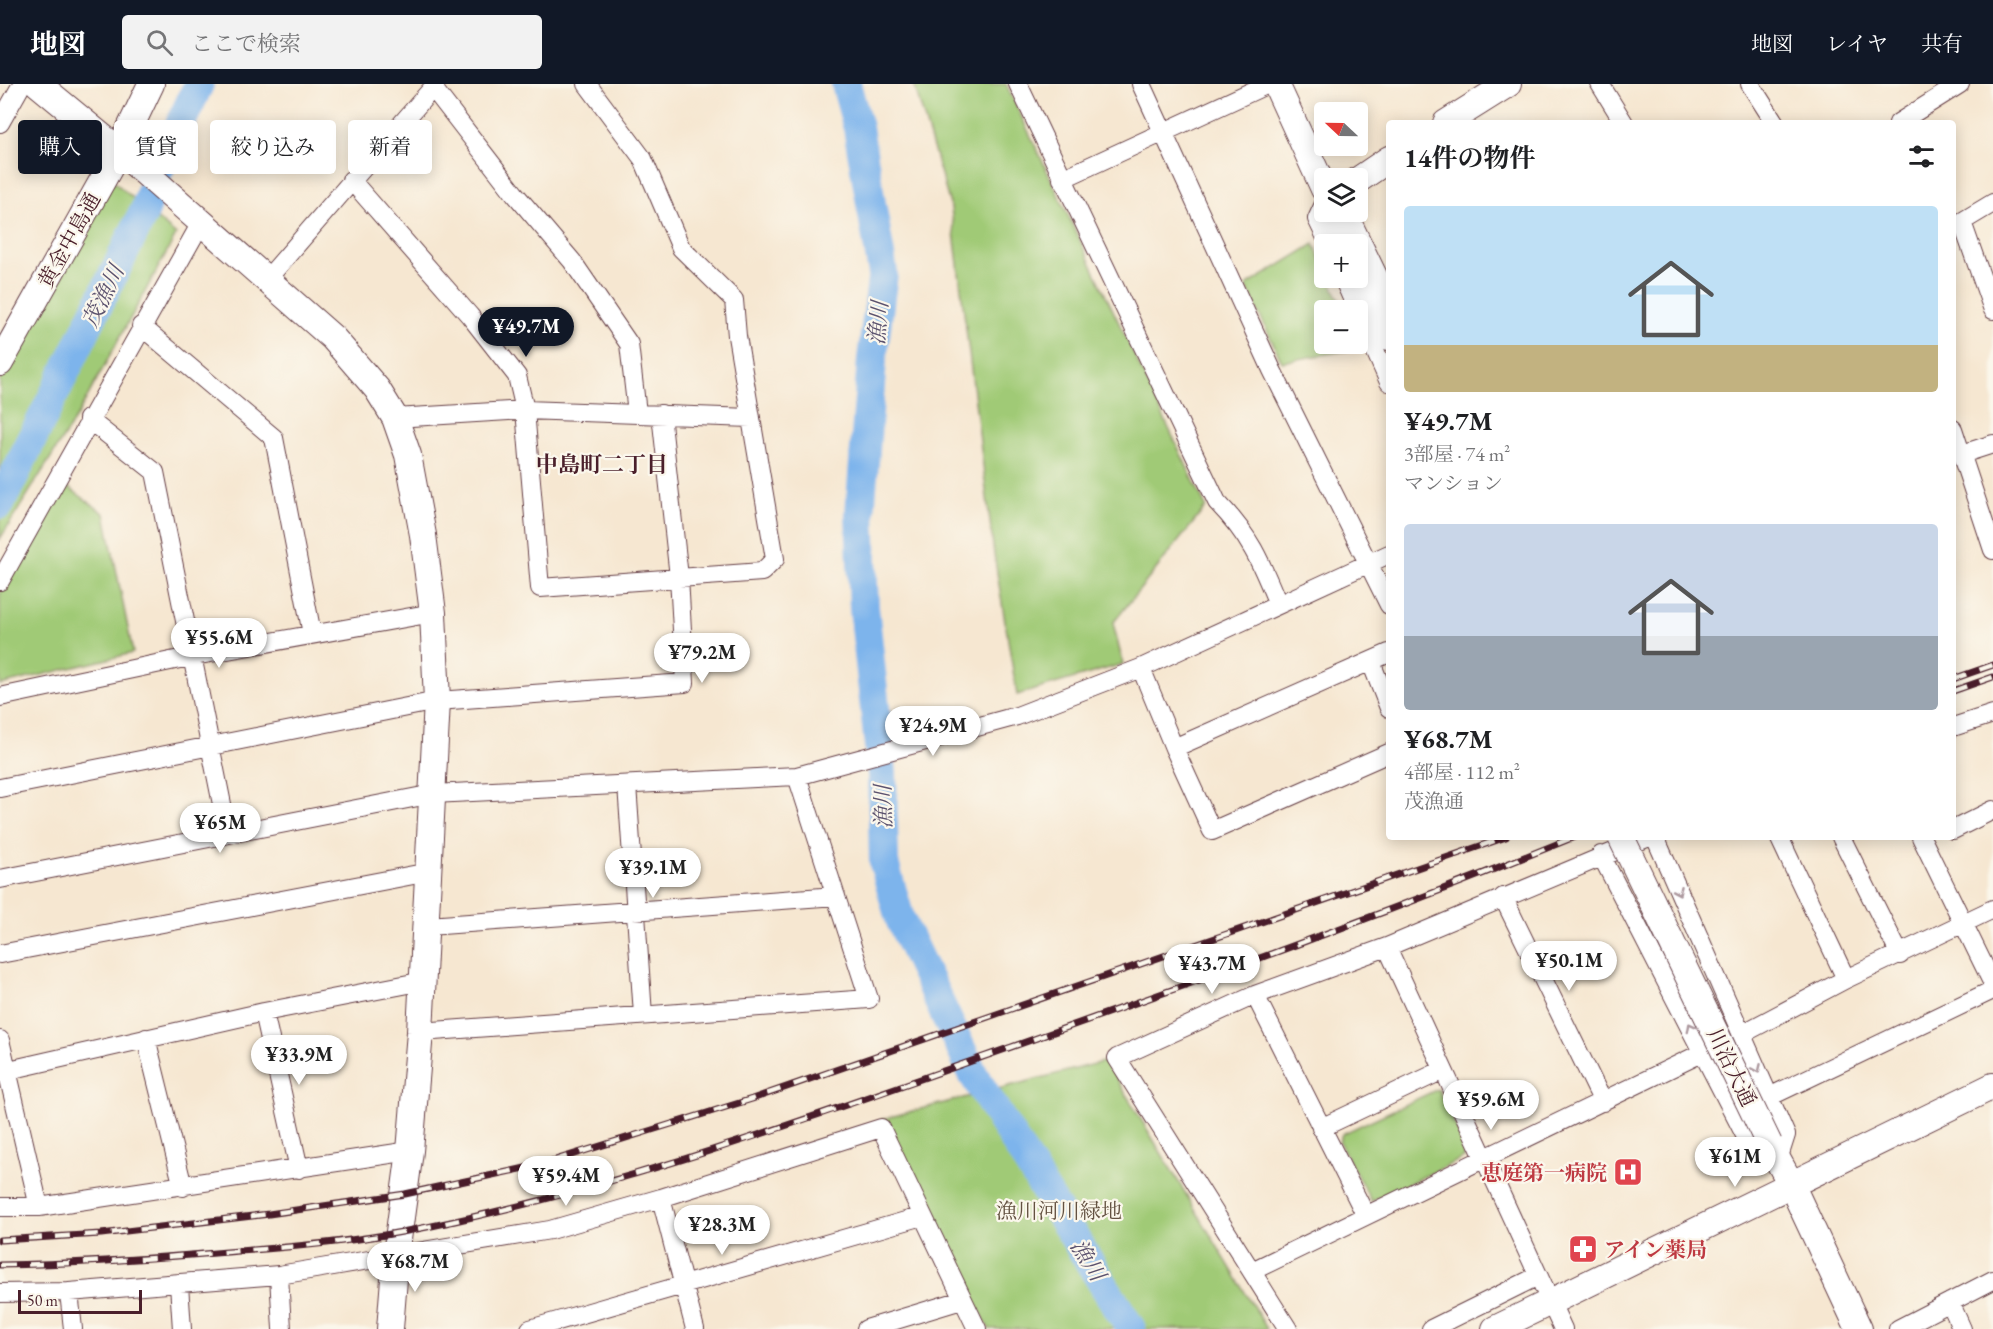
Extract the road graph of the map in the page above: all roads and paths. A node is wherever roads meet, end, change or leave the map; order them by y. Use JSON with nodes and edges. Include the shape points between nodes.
{"nodes":[{"id":1,"x":22,"y":84,"type":"edge"},
{"id":2,"x":39,"y":84,"type":"edge"},
{"id":3,"x":151,"y":84,"type":"edge"},
{"id":4,"x":587,"y":84,"type":"edge"},
{"id":5,"x":1018,"y":84,"type":"edge"},
{"id":6,"x":1141,"y":84,"type":"edge"},
{"id":7,"x":1508,"y":84,"type":"edge"},
{"id":8,"x":1600,"y":84,"type":"edge"},
{"id":9,"x":1750,"y":84,"type":"edge"},
{"id":10,"x":1960,"y":84,"type":"edge"},
{"id":11,"x":435,"y":86,"type":"edge"},
{"id":12,"x":1279,"y":86,"type":"edge"},
{"id":13,"x":1462,"y":119,"type":"edge"},
{"id":14,"x":139,"y":120,"type":"edge"},
{"id":15,"x":1622,"y":120,"type":"edge"},
{"id":16,"x":1772,"y":120,"type":"edge"},
{"id":17,"x":1903,"y":120,"type":"edge"},
{"id":18,"x":0,"y":123,"type":"edge"},
{"id":19,"x":1163,"y":132,"type":"junction"},
{"id":20,"x":114,"y":146,"type":"edge"},
{"id":21,"x":1386,"y":161,"type":"edge"},
{"id":22,"x":1315,"y":168,"type":"edge"},
{"id":23,"x":1368,"y":173,"type":"edge"},
{"id":24,"x":117,"y":174,"type":"edge"},
{"id":25,"x":146,"y":174,"type":"edge"},
{"id":26,"x":1062,"y":179,"type":"junction"},
{"id":27,"x":351,"y":180,"type":"junction"},
{"id":28,"x":1993,"y":203,"type":"edge"},
{"id":29,"x":192,"y":215,"type":"junction"},
{"id":30,"x":1353,"y":222,"type":"edge"},
{"id":31,"x":1958,"y":225,"type":"edge"},
{"id":32,"x":267,"y":279,"type":"junction"},
{"id":33,"x":1360,"y":288,"type":"edge"},
{"id":34,"x":1364,"y":288,"type":"edge"},
{"id":35,"x":1386,"y":289,"type":"edge"},
{"id":36,"x":1993,"y":310,"type":"edge"},
{"id":37,"x":141,"y":326,"type":"junction"},
{"id":38,"x":1386,"y":331,"type":"edge"},
{"id":39,"x":0,"y":363,"type":"edge"},
{"id":40,"x":1386,"y":372,"type":"edge"},
{"id":41,"x":525,"y":410,"type":"junction"},
{"id":42,"x":637,"y":413,"type":"junction"},
{"id":43,"x":661,"y":414,"type":"junction"},
{"id":44,"x":395,"y":418,"type":"junction"},
{"id":45,"x":751,"y":418,"type":"junction"},
{"id":46,"x":88,"y":419,"type":"junction"},
{"id":47,"x":1956,"y":437,"type":"edge"},
{"id":48,"x":1993,"y":444,"type":"edge"},
{"id":49,"x":1962,"y":454,"type":"junction"},
{"id":50,"x":1993,"y":550,"type":"edge"},
{"id":51,"x":1386,"y":555,"type":"edge"},
{"id":52,"x":1369,"y":563,"type":"junction"},
{"id":53,"x":679,"y":577,"type":"junction"},
{"id":54,"x":0,"y":581,"type":"edge"},
{"id":55,"x":1386,"y":599,"type":"edge"},
{"id":56,"x":1278,"y":604,"type":"junction"},
{"id":57,"x":433,"y":613,"type":"junction"},
{"id":58,"x":312,"y":634,"type":"junction"},
{"id":59,"x":1386,"y":654,"type":"edge"},
{"id":60,"x":194,"y":656,"type":"junction"},
{"id":61,"x":1371,"y":662,"type":"junction"},
{"id":62,"x":1141,"y":668,"type":"junction"},
{"id":63,"x":0,"y":697,"type":"edge"},
{"id":64,"x":1386,"y":700,"type":"edge"},
{"id":65,"x":438,"y":701,"type":"junction"},
{"id":66,"x":1993,"y":714,"type":"edge"},
{"id":67,"x":1956,"y":726,"type":"edge"},
{"id":68,"x":210,"y":744,"type":"junction"},
{"id":69,"x":1174,"y":748,"type":"junction"},
{"id":70,"x":1386,"y":754,"type":"edge"},
{"id":71,"x":797,"y":776,"type":"junction"},
{"id":72,"x":627,"y":785,"type":"junction"},
{"id":73,"x":0,"y":788,"type":"edge"},
{"id":74,"x":433,"y":794,"type":"junction"},
{"id":75,"x":1993,"y":810,"type":"edge"},
{"id":76,"x":1956,"y":828,"type":"edge"},
{"id":77,"x":228,"y":834,"type":"junction"},
{"id":78,"x":1622,"y":840,"type":"edge"},
{"id":79,"x":1641,"y":840,"type":"edge"},
{"id":80,"x":1656,"y":840,"type":"edge"},
{"id":81,"x":1780,"y":840,"type":"edge"},
{"id":82,"x":1842,"y":840,"type":"edge"},
{"id":83,"x":1928,"y":840,"type":"edge"},
{"id":84,"x":1601,"y":855,"type":"junction"},
{"id":85,"x":429,"y":872,"type":"junction"},
{"id":86,"x":0,"y":879,"type":"edge"},
{"id":87,"x":836,"y":896,"type":"junction"},
{"id":88,"x":1503,"y":897,"type":"junction"},
{"id":89,"x":1993,"y":909,"type":"edge"},
{"id":90,"x":635,"y":910,"type":"junction"},
{"id":91,"x":1964,"y":924,"type":"junction"},
{"id":92,"x":428,"y":926,"type":"junction"},
{"id":93,"x":1387,"y":947,"type":"junction"},
{"id":94,"x":0,"y":954,"type":"edge"},
{"id":95,"x":1900,"y":955,"type":"junction"},
{"id":96,"x":1846,"y":979,"type":"junction"},
{"id":97,"x":424,"y":981,"type":"junction"},
{"id":98,"x":1993,"y":984,"type":"edge"},
{"id":99,"x":1993,"y":990,"type":"edge"},
{"id":100,"x":1255,"y":995,"type":"junction"},
{"id":101,"x":264,"y":1012,"type":"junction"},
{"id":102,"x":643,"y":1015,"type":"junction"},
{"id":103,"x":420,"y":1032,"type":"junction"},
{"id":104,"x":1742,"y":1034,"type":"junction"},
{"id":105,"x":146,"y":1038,"type":"junction"},
{"id":106,"x":0,"y":1040,"type":"edge"},
{"id":107,"x":1704,"y":1052,"type":"junction"},
{"id":108,"x":1443,"y":1070,"type":"junction"},
{"id":109,"x":4,"y":1072,"type":"edge"},
{"id":110,"x":1993,"y":1086,"type":"edge"},
{"id":111,"x":1769,"y":1096,"type":"junction"},
{"id":112,"x":1603,"y":1102,"type":"junction"},
{"id":113,"x":1321,"y":1128,"type":"junction"},
{"id":114,"x":410,"y":1151,"type":"junction"},
{"id":115,"x":1773,"y":1152,"type":"junction"},
{"id":116,"x":1484,"y":1160,"type":"junction"},
{"id":117,"x":299,"y":1169,"type":"junction"},
{"id":118,"x":1791,"y":1184,"type":"junction"},
{"id":119,"x":183,"y":1187,"type":"junction"},
{"id":120,"x":661,"y":1198,"type":"junction"},
{"id":121,"x":0,"y":1207,"type":"edge"},
{"id":122,"x":39,"y":1207,"type":"junction"},
{"id":123,"x":1365,"y":1214,"type":"junction"},
{"id":124,"x":923,"y":1216,"type":"junction"},
{"id":125,"x":396,"y":1254,"type":"junction"},
{"id":126,"x":1251,"y":1271,"type":"junction"},
{"id":127,"x":279,"y":1275,"type":"junction"},
{"id":128,"x":1538,"y":1276,"type":"junction"},
{"id":129,"x":1993,"y":1280,"type":"edge"},
{"id":130,"x":179,"y":1285,"type":"junction"},
{"id":131,"x":683,"y":1286,"type":"junction"},
{"id":132,"x":69,"y":1292,"type":"junction"},
{"id":133,"x":0,"y":1293,"type":"edge"},
{"id":134,"x":962,"y":1300,"type":"junction"},
{"id":135,"x":1950,"y":1302,"type":"junction"},
{"id":136,"x":1550,"y":1303,"type":"junction"},
{"id":137,"x":1561,"y":1328,"type":"edge"},
{"id":138,"x":73,"y":1329,"type":"edge"},
{"id":139,"x":182,"y":1329,"type":"edge"},
{"id":140,"x":282,"y":1329,"type":"edge"},
{"id":141,"x":390,"y":1329,"type":"edge"},
{"id":142,"x":530,"y":1329,"type":"edge"},
{"id":143,"x":695,"y":1329,"type":"edge"},
{"id":144,"x":866,"y":1329,"type":"edge"},
{"id":145,"x":977,"y":1329,"type":"edge"},
{"id":146,"x":1288,"y":1329,"type":"edge"},
{"id":147,"x":1431,"y":1329,"type":"edge"},
{"id":148,"x":1496,"y":1329,"type":"edge"},
{"id":149,"x":1859,"y":1329,"type":"edge"},
{"id":150,"x":1898,"y":1329,"type":"edge"},
{"id":151,"x":1962,"y":1329,"type":"edge"}],
"edges":[{"from":1,"to":18,"type":"street"},
{"from":2,"to":20,"type":"street"},
{"from":3,"to":14,"type":"street","name":"黄金中島通"},
{"from":4,"to":45,"type":"street","via":[[643,159],[681,248],[734,300]]},
{"from":5,"to":26,"type":"street"},
{"from":6,"to":19,"type":"street"},
{"from":7,"to":13,"type":"street"},
{"from":8,"to":15,"type":"street"},
{"from":9,"to":16,"type":"street"},
{"from":10,"to":17,"type":"street"},
{"from":11,"to":27,"type":"street"},
{"from":11,"to":42,"type":"street","via":[[515,194],[572,261],[630,344]]},
{"from":12,"to":19,"type":"street"},
{"from":12,"to":22,"type":"street"},
{"from":19,"to":26,"type":"street"},
{"from":19,"to":52,"type":"street","via":[[1272,370]]},
{"from":21,"to":23,"type":"street"},
{"from":24,"to":39,"type":"street","name":"黄金中島通"},
{"from":25,"to":29,"type":"street"},
{"from":26,"to":56,"type":"street","via":[[1217,502],[1257,552]]},
{"from":27,"to":32,"type":"street"},
{"from":27,"to":41,"type":"street","via":[[517,376]]},
{"from":28,"to":31,"type":"street"},
{"from":29,"to":32,"type":"street"},
{"from":29,"to":37,"type":"street"},
{"from":30,"to":35,"type":"street"},
{"from":31,"to":36,"type":"street"},
{"from":32,"to":44,"type":"street","via":[[354,360]]},
{"from":33,"to":40,"type":"street"},
{"from":34,"to":38,"type":"street"},
{"from":37,"to":46,"type":"street"},
{"from":37,"to":58,"type":"street","via":[[274,438]]},
{"from":41,"to":42,"type":"street"},
{"from":41,"to":44,"type":"street"},
{"from":41,"to":53,"type":"street","via":[[540,588]]},
{"from":42,"to":43,"type":"street"},
{"from":43,"to":45,"type":"street"},
{"from":43,"to":53,"type":"street"},
{"from":44,"to":57,"type":"street","via":[[408,455]]},
{"from":45,"to":53,"type":"street","via":[[775,559],[762,572]]},
{"from":46,"to":54,"type":"street"},
{"from":46,"to":60,"type":"street","via":[[155,472]]},
{"from":47,"to":49,"type":"street"},
{"from":48,"to":49,"type":"street"},
{"from":49,"to":50,"type":"street"},
{"from":51,"to":52,"type":"street"},
{"from":52,"to":55,"type":"street"},
{"from":52,"to":56,"type":"street"},
{"from":53,"to":65,"type":"street","via":[[684,683]]},
{"from":56,"to":62,"type":"street"},
{"from":57,"to":58,"type":"street"},
{"from":57,"to":65,"type":"street"},
{"from":58,"to":60,"type":"street"},
{"from":59,"to":61,"type":"street"},
{"from":60,"to":63,"type":"street"},
{"from":60,"to":68,"type":"street"},
{"from":61,"to":64,"type":"street"},
{"from":61,"to":69,"type":"street"},
{"from":62,"to":69,"type":"street"},
{"from":62,"to":71,"type":"street","via":[[1017,716]]},
{"from":65,"to":68,"type":"street"},
{"from":65,"to":74,"type":"street"},
{"from":66,"to":67,"type":"street"},
{"from":68,"to":73,"type":"street"},
{"from":68,"to":77,"type":"street"},
{"from":69,"to":70,"type":"street","via":[[1212,831]]},
{"from":71,"to":72,"type":"street"},
{"from":71,"to":87,"type":"street"},
{"from":72,"to":74,"type":"street"},
{"from":72,"to":90,"type":"street"},
{"from":74,"to":77,"type":"street"},
{"from":74,"to":85,"type":"street"},
{"from":75,"to":76,"type":"street"},
{"from":77,"to":86,"type":"street"},
{"from":78,"to":115,"type":"street","name":"川沿大通","bridge":true},
{"from":79,"to":84,"type":"street"},
{"from":80,"to":104,"type":"street","one_way":true},
{"from":81,"to":96,"type":"street"},
{"from":82,"to":95,"type":"street"},
{"from":83,"to":91,"type":"street"},
{"from":84,"to":88,"type":"street"},
{"from":107,"to":84,"type":"street","one_way":true},
{"from":85,"to":92,"type":"street"},
{"from":85,"to":94,"type":"street"},
{"from":87,"to":90,"type":"street"},
{"from":87,"to":102,"type":"street","via":[[869,999]]},
{"from":88,"to":93,"type":"street"},
{"from":88,"to":112,"type":"street"},
{"from":89,"to":91,"type":"street"},
{"from":90,"to":92,"type":"street"},
{"from":90,"to":102,"type":"street"},
{"from":91,"to":95,"type":"street"},
{"from":91,"to":98,"type":"street"},
{"from":92,"to":97,"type":"street"},
{"from":93,"to":100,"type":"street"},
{"from":93,"to":108,"type":"street"},
{"from":95,"to":96,"type":"street"},
{"from":96,"to":104,"type":"street"},
{"from":97,"to":101,"type":"street"},
{"from":97,"to":103,"type":"street"},
{"from":99,"to":111,"type":"street"},
{"from":100,"to":113,"type":"street"},
{"from":100,"to":126,"type":"street","via":[[1117,1058]]},
{"from":101,"to":105,"type":"street"},
{"from":101,"to":117,"type":"street"},
{"from":102,"to":103,"type":"street"},
{"from":103,"to":114,"type":"street"},
{"from":104,"to":111,"type":"street","one_way":true},
{"from":105,"to":109,"type":"street"},
{"from":105,"to":119,"type":"street"},
{"from":106,"to":109,"type":"street"},
{"from":107,"to":112,"type":"street"},
{"from":107,"to":115,"type":"street","via":[[1750,1145]]},
{"from":108,"to":113,"type":"street"},
{"from":108,"to":116,"type":"street"},
{"from":109,"to":122,"type":"street"},
{"from":110,"to":118,"type":"street"},
{"from":111,"to":115,"type":"street","via":[[1786,1135]]},
{"from":112,"to":116,"type":"street"},
{"from":113,"to":123,"type":"street"},
{"from":114,"to":117,"type":"street"},
{"from":114,"to":125,"type":"street"},
{"from":115,"to":118,"type":"street","name":"川沿大通"},
{"from":116,"to":123,"type":"street"},
{"from":116,"to":128,"type":"street"},
{"from":117,"to":119,"type":"street"},
{"from":118,"to":136,"type":"street"},
{"from":118,"to":149,"type":"street","name":"川沿大通"},
{"from":119,"to":122,"type":"street"},
{"from":120,"to":124,"type":"street","via":[[881,1128]]},
{"from":120,"to":125,"type":"street","via":[[550,1230]]},
{"from":120,"to":131,"type":"street"},
{"from":121,"to":122,"type":"street"},
{"from":123,"to":126,"type":"street"},
{"from":124,"to":131,"type":"street"},
{"from":124,"to":134,"type":"street"},
{"from":125,"to":127,"type":"street"},
{"from":125,"to":141,"type":"street"},
{"from":126,"to":146,"type":"street"},
{"from":127,"to":130,"type":"street"},
{"from":127,"to":140,"type":"street"},
{"from":128,"to":136,"type":"street"},
{"from":128,"to":147,"type":"street"},
{"from":129,"to":135,"type":"street"},
{"from":130,"to":132,"type":"street"},
{"from":130,"to":139,"type":"street"},
{"from":131,"to":142,"type":"street"},
{"from":131,"to":143,"type":"street"},
{"from":132,"to":133,"type":"street"},
{"from":132,"to":138,"type":"street"},
{"from":134,"to":144,"type":"street"},
{"from":134,"to":145,"type":"street"},
{"from":135,"to":150,"type":"street"},
{"from":135,"to":151,"type":"street"},
{"from":136,"to":137,"type":"street"},
{"from":136,"to":148,"type":"street"}]}
